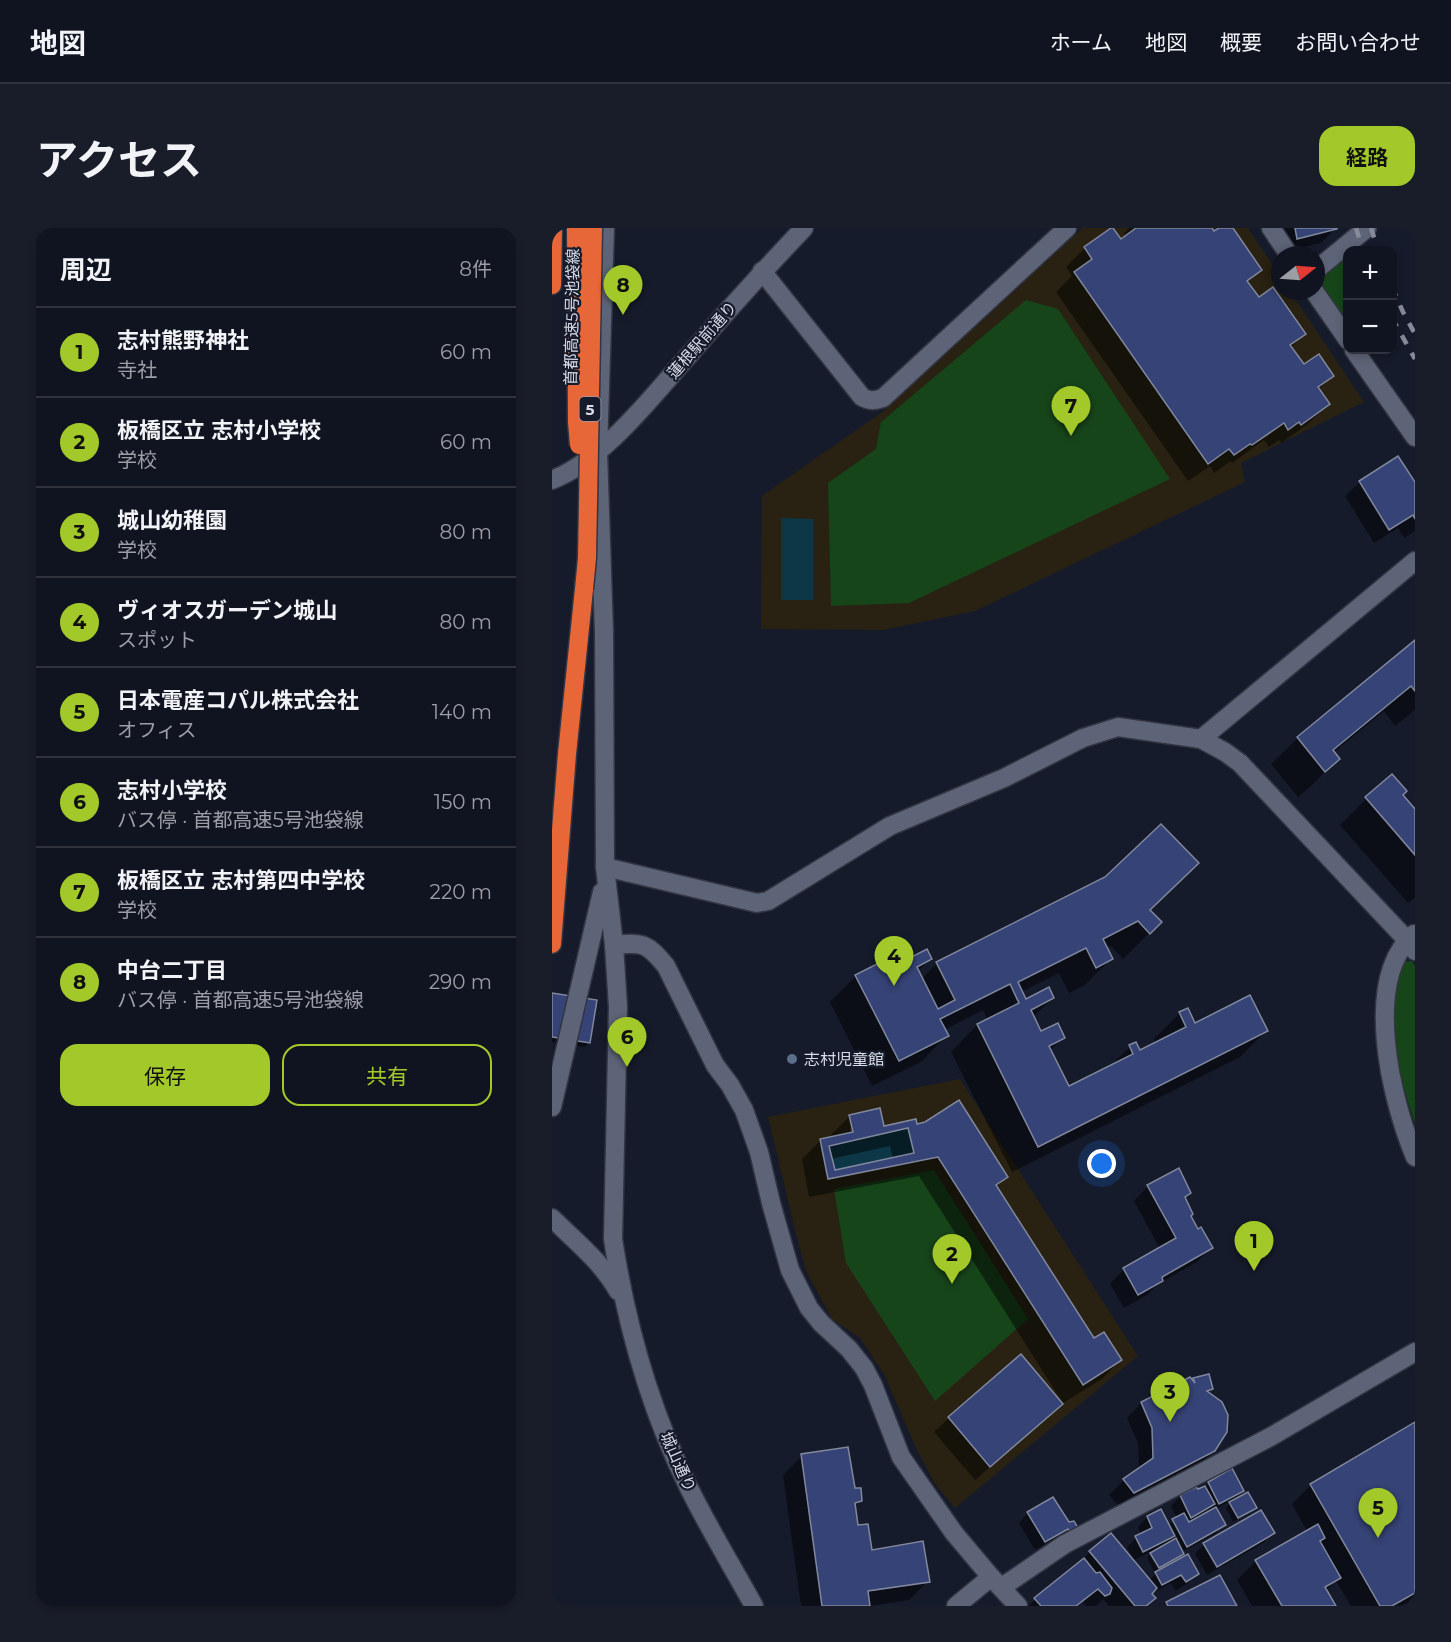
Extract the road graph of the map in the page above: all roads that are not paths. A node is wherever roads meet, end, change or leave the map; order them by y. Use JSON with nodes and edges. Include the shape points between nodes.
{"nodes":[{"id":1,"x":553,"y":228,"type":"edge"},
{"id":2,"x":576,"y":228,"type":"edge"},
{"id":3,"x":593,"y":228,"type":"edge"},
{"id":4,"x":605,"y":228,"type":"edge"},
{"id":5,"x":804,"y":228,"type":"edge"},
{"id":6,"x":1067,"y":228,"type":"edge"},
{"id":7,"x":1271,"y":228,"type":"edge"},
{"id":8,"x":1367,"y":228,"type":"edge"},
{"id":9,"x":1283,"y":246,"type":"edge"},
{"id":10,"x":1325,"y":263,"type":"edge"},
{"id":11,"x":762,"y":271,"type":"junction"},
{"id":12,"x":552,"y":285,"type":"edge"},
{"id":13,"x":1320,"y":300,"type":"edge"},
{"id":14,"x":1343,"y":334,"type":"edge"},
{"id":15,"x":1357,"y":354,"type":"edge"},
{"id":16,"x":1415,"y":437,"type":"edge"},
{"id":17,"x":598,"y":451,"type":"junction"},
{"id":18,"x":552,"y":480,"type":"edge"},
{"id":19,"x":587,"y":558,"type":"junction"},
{"id":20,"x":1415,"y":561,"type":"edge"},
{"id":21,"x":1202,"y":739,"type":"junction"},
{"id":22,"x":605,"y":873,"type":"junction"},
{"id":23,"x":1412,"y":941,"type":"edge"},
{"id":24,"x":552,"y":945,"type":"edge"},
{"id":25,"x":614,"y":945,"type":"junction"},
{"id":26,"x":552,"y":1107,"type":"edge"},
{"id":27,"x":1415,"y":1157,"type":"edge"},
{"id":28,"x":552,"y":1218,"type":"edge"},
{"id":29,"x":627,"y":1309,"type":"junction"},
{"id":30,"x":1415,"y":1352,"type":"edge"},
{"id":31,"x":996,"y":1582,"type":"junction"},
{"id":32,"x":754,"y":1606,"type":"edge"},
{"id":33,"x":956,"y":1606,"type":"edge"},
{"id":34,"x":1018,"y":1606,"type":"edge"}],
"edges":[{"from":1,"to":12,"type":"highway"},
{"from":2,"to":19,"type":"highway","bridge":true,"via":[[577,422]]},
{"from":3,"to":19,"type":"highway","name":"首都高速5号池袋線","number":"5","bridge":true},
{"from":4,"to":17,"type":"street"},
{"from":5,"to":11,"type":"street","name":"蓮根駅前通り"},
{"from":6,"to":11,"type":"street","via":[[876,401],[862,397]]},
{"from":7,"to":9,"type":"street"},
{"from":8,"to":10,"type":"street"},
{"from":11,"to":17,"type":"street","name":"蓮根駅前通り","via":[[636,415]]},
{"from":13,"to":14,"type":"street"},
{"from":15,"to":16,"type":"street"},
{"from":17,"to":18,"type":"street","name":"蓮根駅前通り"},
{"from":17,"to":22,"type":"street"},
{"from":19,"to":24,"type":"highway","name":"首都高速5号池袋線","number":"5","bridge":true},
{"from":20,"to":21,"type":"street"},
{"from":21,"to":22,"type":"street","via":[[1118,727],[1083,738],[1004,778],[891,826],[768,901],[757,903]]},
{"from":21,"to":23,"type":"street","via":[[1240,763]]},
{"from":22,"to":25,"type":"street"},
{"from":22,"to":26,"type":"street"},
{"from":23,"to":27,"type":"street","via":[[1395,961],[1386,990],[1384,1017],[1399,1109]]},
{"from":25,"to":29,"type":"street","via":[[618,1007],[613,1239]]},
{"from":25,"to":31,"type":"street","via":[[644,945],[666,966],[715,1065],[744,1110],[799,1290],[821,1323],[864,1368],[901,1457],[954,1533]]},
{"from":28,"to":29,"type":"street","via":[[603,1267]]},
{"from":29,"to":32,"type":"street","name":"城山通り","via":[[638,1354],[673,1454]]},
{"from":30,"to":31,"type":"street","via":[[1272,1436]]},
{"from":31,"to":33,"type":"street"},
{"from":31,"to":34,"type":"street"}]}
